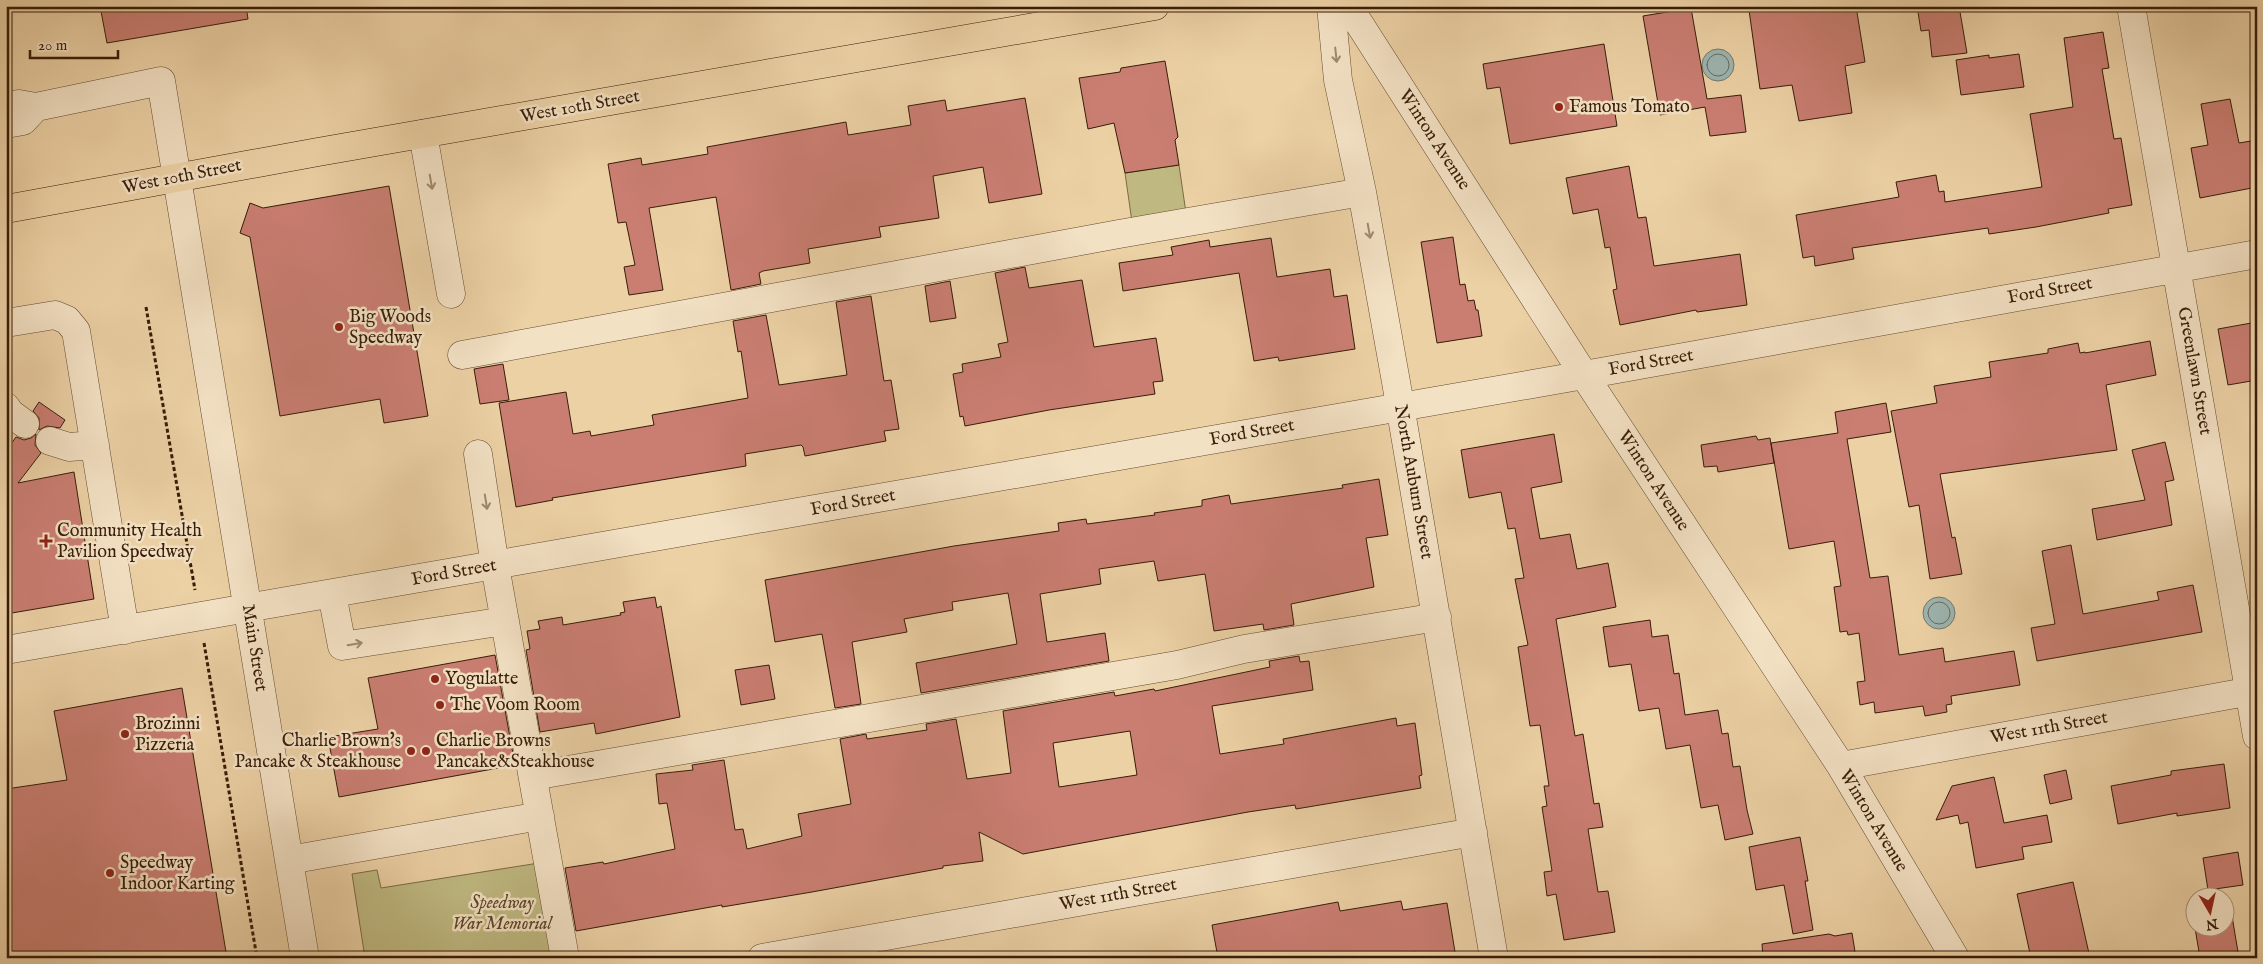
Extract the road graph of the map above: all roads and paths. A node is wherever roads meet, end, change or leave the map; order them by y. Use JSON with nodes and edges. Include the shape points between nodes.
{"nodes":[{"id":1,"x":1155,"y":6,"type":"edge"},
{"id":2,"x":1331,"y":6,"type":"edge"},
{"id":3,"x":1348,"y":6,"type":"edge"},
{"id":4,"x":2131,"y":6,"type":"edge"},
{"id":5,"x":6,"y":107,"type":"edge"},
{"id":6,"x":36,"y":108,"type":"junction"},
{"id":7,"x":6,"y":124,"type":"edge"},
{"id":8,"x":423,"y":134,"type":"junction"},
{"id":9,"x":178,"y":178,"type":"junction"},
{"id":10,"x":1362,"y":192,"type":"junction"},
{"id":11,"x":6,"y":209,"type":"edge"},
{"id":12,"x":2257,"y":254,"type":"edge"},
{"id":13,"x":2176,"y":269,"type":"junction"},
{"id":14,"x":451,"y":294,"type":"dead end"},
{"id":15,"x":6,"y":323,"type":"edge"},
{"id":16,"x":462,"y":355,"type":"dead end"},
{"id":17,"x":1584,"y":375,"type":"junction"},
{"id":18,"x":1401,"y":407,"type":"junction"},
{"id":19,"x":50,"y":441,"type":"dead end"},
{"id":20,"x":95,"y":444,"type":"junction"},
{"id":21,"x":478,"y":454,"type":"dead end"},
{"id":22,"x":495,"y":566,"type":"junction"},
{"id":23,"x":332,"y":594,"type":"junction"},
{"id":24,"x":247,"y":609,"type":"junction"},
{"id":25,"x":1436,"y":617,"type":"junction"},
{"id":26,"x":505,"y":621,"type":"junction"},
{"id":27,"x":125,"y":630,"type":"junction"},
{"id":28,"x":6,"y":650,"type":"edge"},
{"id":29,"x":2253,"y":690,"type":"edge"},
{"id":30,"x":2257,"y":736,"type":"edge"},
{"id":31,"x":1841,"y":766,"type":"junction"},
{"id":32,"x":533,"y":776,"type":"junction"},
{"id":33,"x":540,"y":816,"type":"junction"},
{"id":34,"x":1473,"y":832,"type":"junction"},
{"id":35,"x":289,"y":860,"type":"junction"},
{"id":36,"x":305,"y":958,"type":"edge"},
{"id":37,"x":565,"y":958,"type":"edge"},
{"id":38,"x":762,"y":958,"type":"edge"},
{"id":39,"x":1494,"y":958,"type":"edge"},
{"id":40,"x":1955,"y":958,"type":"edge"}],
"edges":[{"from":1,"to":8,"type":"main road","name":"West 10th Street"},
{"from":2,"to":10,"type":"street","name":"North Auburn Street","one_way":true,"via":[[1338,80]]},
{"from":3,"to":17,"type":"street","name":"Winton Avenue"},
{"from":4,"to":13,"type":"street","name":"Greenlawn Street"},
{"from":5,"to":6,"type":"street","via":[[19,104]]},
{"from":6,"to":7,"type":"street","via":[[23,121]]},
{"from":6,"to":9,"type":"street","name":"Main Street","via":[[161,81]]},
{"from":8,"to":9,"type":"main road","name":"West 10th Street"},
{"from":8,"to":14,"type":"street","one_way":true},
{"from":9,"to":11,"type":"main road","name":"West 10th Street"},
{"from":9,"to":24,"type":"street","name":"Main Street"},
{"from":10,"to":16,"type":"street"},
{"from":10,"to":18,"type":"street","name":"North Auburn Street","one_way":true},
{"from":12,"to":13,"type":"street","name":"Ford Street"},
{"from":13,"to":17,"type":"street","name":"Ford Street"},
{"from":13,"to":29,"type":"street","name":"Greenlawn Street"},
{"from":15,"to":20,"type":"street","via":[[55,315],[67,320],[76,331]]},
{"from":17,"to":18,"type":"street","name":"Ford Street"},
{"from":17,"to":31,"type":"street","name":"Winton Avenue"},
{"from":18,"to":22,"type":"street","name":"Ford Street"},
{"from":18,"to":25,"type":"street","name":"North Auburn Street"},
{"from":19,"to":20,"type":"street","via":[[69,447]]},
{"from":20,"to":27,"type":"street"},
{"from":21,"to":22,"type":"street","one_way":true},
{"from":22,"to":23,"type":"street","name":"Ford Street"},
{"from":22,"to":26,"type":"street"},
{"from":23,"to":24,"type":"street","name":"Ford Street"},
{"from":23,"to":26,"type":"street","one_way":true,"via":[[342,646]]},
{"from":24,"to":27,"type":"street","name":"Ford Street"},
{"from":24,"to":35,"type":"street","name":"Main Street"},
{"from":25,"to":32,"type":"street"},
{"from":25,"to":34,"type":"street","name":"North Auburn Street"},
{"from":26,"to":32,"type":"street"},
{"from":27,"to":28,"type":"street","name":"Ford Street"},
{"from":29,"to":30,"type":"street","name":"Greenlawn Street"},
{"from":29,"to":31,"type":"street","name":"West 11th Street"},
{"from":31,"to":40,"type":"street","name":"Winton Avenue"},
{"from":32,"to":33,"type":"street"},
{"from":33,"to":35,"type":"street"},
{"from":33,"to":37,"type":"street"},
{"from":34,"to":38,"type":"street","name":"West 11th Street"},
{"from":34,"to":39,"type":"street","name":"North Auburn Street"},
{"from":35,"to":36,"type":"street","name":"Main Street"}]}
